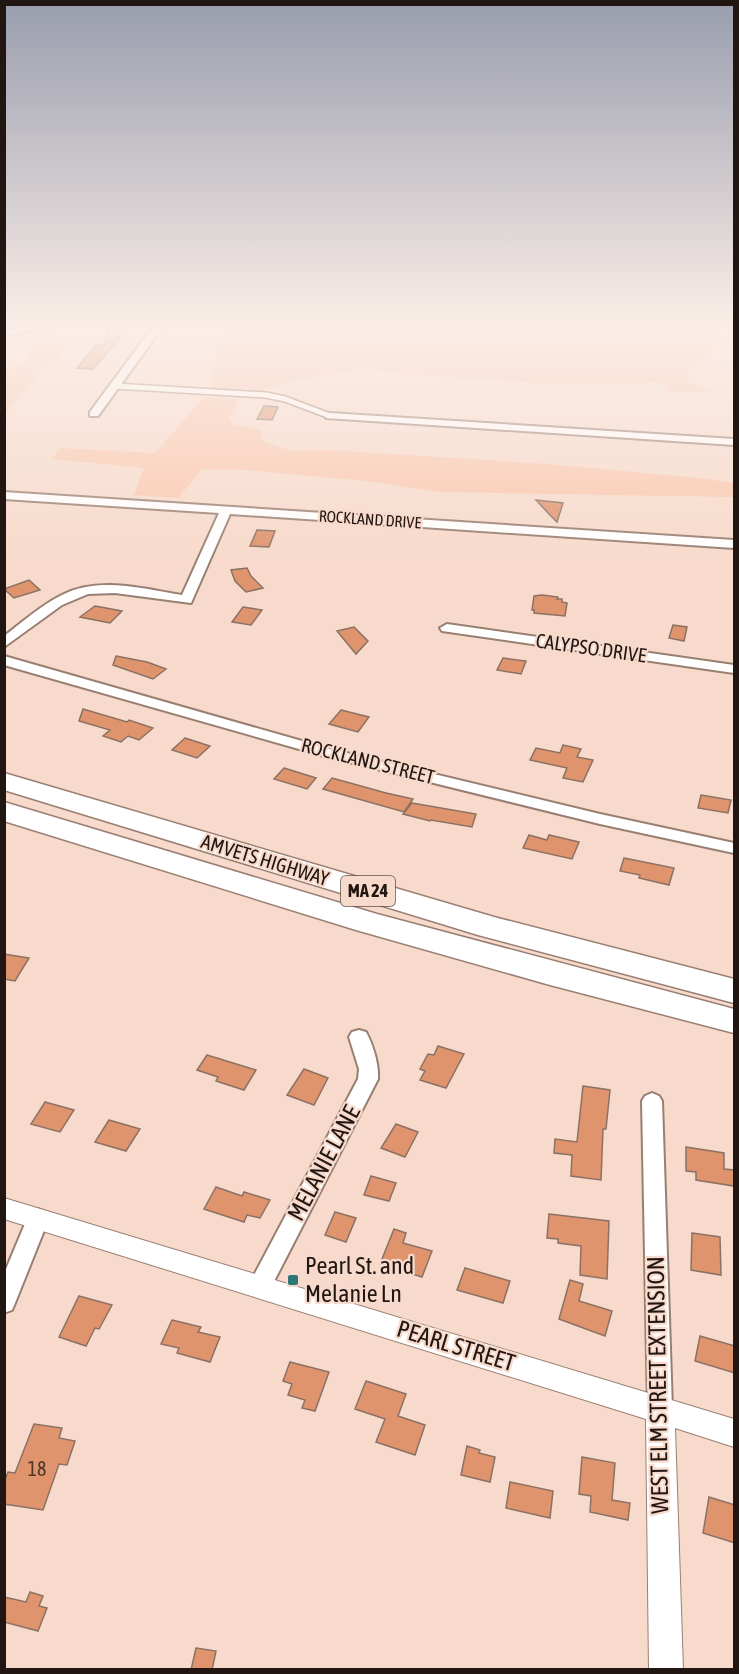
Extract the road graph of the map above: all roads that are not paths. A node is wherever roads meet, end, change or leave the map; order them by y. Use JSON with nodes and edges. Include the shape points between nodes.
{"nodes":[{"id":1,"x":100,"y":406,"type":"edge"},
{"id":2,"x":304,"y":406,"type":"edge"},
{"id":3,"x":94,"y":414,"type":"dead end"},
{"id":4,"x":330,"y":416,"type":"joint"},
{"id":5,"x":735,"y":442,"type":"edge"},
{"id":6,"x":4,"y":495,"type":"edge"},
{"id":7,"x":226,"y":510,"type":"junction"},
{"id":8,"x":735,"y":544,"type":"edge"},
{"id":9,"x":447,"y":628,"type":"dead end"},
{"id":10,"x":4,"y":643,"type":"edge"},
{"id":11,"x":4,"y":660,"type":"edge"},
{"id":12,"x":735,"y":669,"type":"edge"},
{"id":13,"x":4,"y":781,"type":"edge"},
{"id":14,"x":4,"y":811,"type":"edge"},
{"id":15,"x":735,"y":848,"type":"edge"},
{"id":16,"x":735,"y":991,"type":"edge"},
{"id":17,"x":735,"y":1021,"type":"edge"},
{"id":18,"x":359,"y":1037,"type":"dead end"},
{"id":19,"x":652,"y":1101,"type":"dead end"},
{"id":20,"x":4,"y":1208,"type":"edge"},
{"id":21,"x":38,"y":1218,"type":"junction"},
{"id":22,"x":260,"y":1286,"type":"junction"},
{"id":23,"x":4,"y":1303,"type":"edge"},
{"id":24,"x":660,"y":1409,"type":"junction"},
{"id":25,"x":735,"y":1433,"type":"edge"},
{"id":26,"x":666,"y":1670,"type":"edge"}],
"edges":[{"from":1,"to":3,"type":"street"},
{"from":2,"to":4,"type":"lane"},
{"from":4,"to":5,"type":"street"},
{"from":6,"to":7,"type":"street","name":"ROCKLAND DRIVE"},
{"from":7,"to":8,"type":"street","name":"ROCKLAND DRIVE"},
{"from":7,"to":10,"type":"street","via":[[186,600],[116,590],[85,590],[54,605]]},
{"from":9,"to":12,"type":"street","name":"CALYPSO DRIVE"},
{"from":11,"to":15,"type":"street","name":"ROCKLAND STREET","via":[[325,752]]},
{"from":13,"to":16,"type":"highway","name":"AMVETS HIGHWAY","number":"MA 24","via":[[489,927]]},
{"from":14,"to":17,"type":"highway","name":"AMVETS HIGHWAY","number":"MA 24","via":[[413,935]]},
{"from":18,"to":22,"type":"street","name":"MELANIE LANE","via":[[369,1069],[368,1079]]},
{"from":19,"to":24,"type":"street","name":"WEST ELM STREET EXTENSION"},
{"from":20,"to":21,"type":"street","name":"PEARL STREET"},
{"from":21,"to":22,"type":"street","name":"PEARL STREET"},
{"from":21,"to":23,"type":"street"},
{"from":22,"to":24,"type":"street","name":"PEARL STREET"},
{"from":24,"to":25,"type":"street","name":"PEARL STREET"},
{"from":24,"to":26,"type":"street","name":"WEST ELM STREET EXTENSION"}]}
